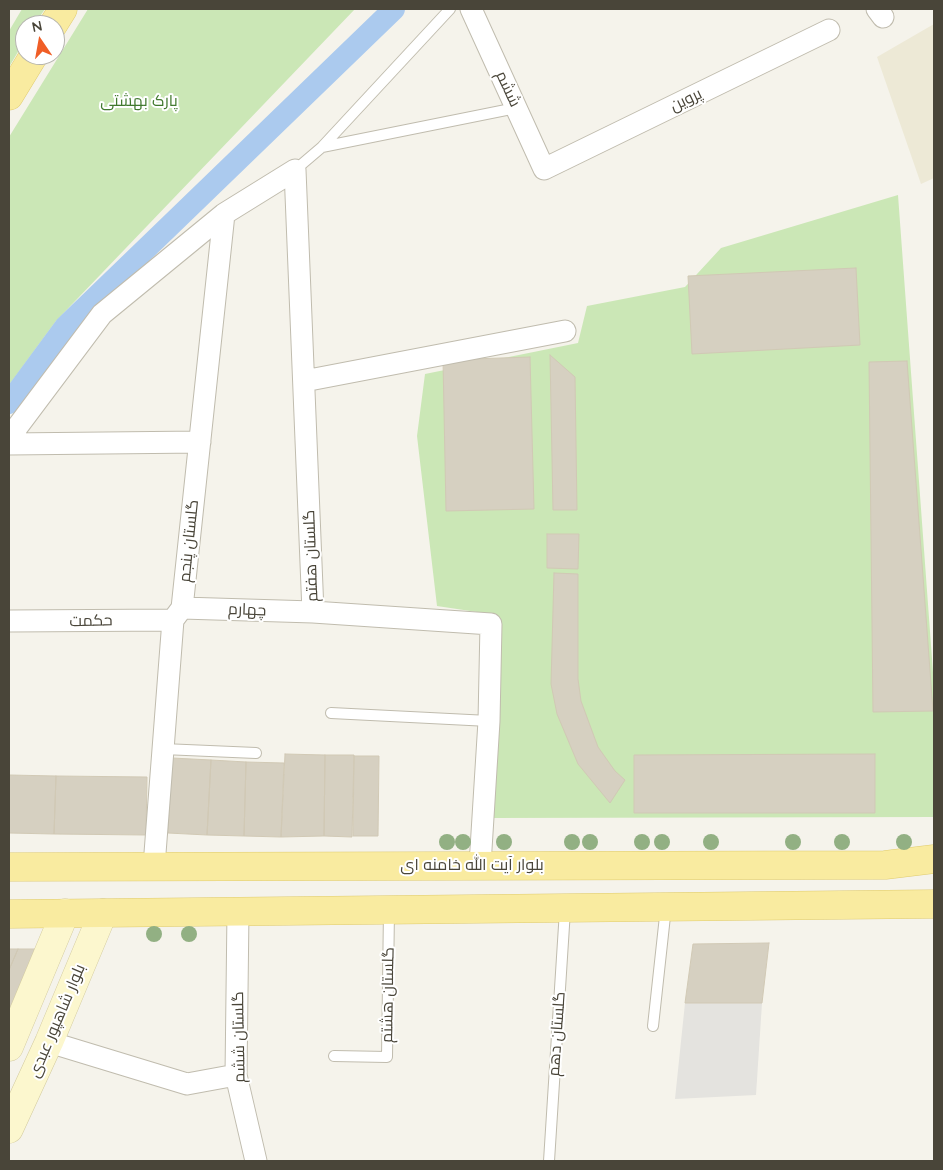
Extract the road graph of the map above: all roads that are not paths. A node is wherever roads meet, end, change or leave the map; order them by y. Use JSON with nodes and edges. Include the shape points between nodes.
{"nodes":[{"id":1,"x":450,"y":9,"type":"edge"},
{"id":2,"x":471,"y":9,"type":"edge"},
{"id":3,"x":829,"y":30,"type":"dead end"},
{"id":4,"x":28,"y":65,"type":"edge"},
{"id":5,"x":9,"y":96,"type":"edge"},
{"id":6,"x":516,"y":108,"type":"junction"},
{"id":7,"x":322,"y":147,"type":"junction"},
{"id":8,"x":544,"y":169,"type":"joint"},
{"id":9,"x":295,"y":170,"type":"junction"},
{"id":10,"x":224,"y":214,"type":"junction"},
{"id":11,"x":565,"y":331,"type":"dead end"},
{"id":12,"x":304,"y":381,"type":"junction"},
{"id":13,"x":9,"y":438,"type":"edge"},
{"id":14,"x":200,"y":442,"type":"junction"},
{"id":15,"x":9,"y":444,"type":"edge"},
{"id":16,"x":313,"y":612,"type":"junction"},
{"id":17,"x":177,"y":614,"type":"junction"},
{"id":18,"x":9,"y":621,"type":"edge"},
{"id":19,"x":331,"y":713,"type":"dead end"},
{"id":20,"x":489,"y":721,"type":"junction"},
{"id":21,"x":163,"y":749,"type":"junction"},
{"id":22,"x":256,"y":753,"type":"dead end"},
{"id":23,"x":934,"y":859,"type":"edge"},
{"id":24,"x":886,"y":865,"type":"junction"},
{"id":25,"x":154,"y":866,"type":"junction"},
{"id":26,"x":480,"y":866,"type":"junction"},
{"id":27,"x":934,"y":866,"type":"edge"},
{"id":28,"x":9,"y":867,"type":"edge"},
{"id":29,"x":934,"y":904,"type":"edge"},
{"id":30,"x":666,"y":906,"type":"junction"},
{"id":31,"x":565,"y":907,"type":"junction"},
{"id":32,"x":389,"y":909,"type":"junction"},
{"id":33,"x":238,"y":911,"type":"junction"},
{"id":34,"x":65,"y":913,"type":"junction"},
{"id":35,"x":103,"y":913,"type":"junction"},
{"id":36,"x":9,"y":914,"type":"edge"},
{"id":37,"x":654,"y":1026,"type":"dead end"},
{"id":38,"x":49,"y":1042,"type":"junction"},
{"id":39,"x":9,"y":1047,"type":"edge"},
{"id":40,"x":334,"y":1056,"type":"dead end"},
{"id":41,"x":236,"y":1075,"type":"junction"},
{"id":42,"x":9,"y":1129,"type":"edge"},
{"id":43,"x":256,"y":1161,"type":"edge"},
{"id":44,"x":549,"y":1161,"type":"edge"}],
"edges":[{"from":1,"to":7,"type":"lane"},
{"from":2,"to":6,"type":"street","name":"ششم"},
{"from":3,"to":8,"type":"street","name":"پروین"},
{"from":4,"to":5,"type":"main road"},
{"from":6,"to":7,"type":"lane"},
{"from":6,"to":8,"type":"street","name":"ششم"},
{"from":7,"to":9,"type":"lane"},
{"from":9,"to":10,"type":"street"},
{"from":9,"to":12,"type":"street","name":"گلستان هفتم"},
{"from":10,"to":13,"type":"street","via":[[102,314]]},
{"from":10,"to":14,"type":"street","name":"گلستان پنجم"},
{"from":11,"to":12,"type":"street"},
{"from":12,"to":16,"type":"street","name":"گلستان هفتم"},
{"from":14,"to":15,"type":"street"},
{"from":14,"to":17,"type":"street","name":"گلستان پنجم"},
{"from":16,"to":17,"type":"street","name":"چهارم"},
{"from":16,"to":20,"type":"street","name":"گلستان هفتم","via":[[491,624]]},
{"from":17,"to":18,"type":"street","name":"حکمت"},
{"from":17,"to":21,"type":"street","name":"گلستان پنجم"},
{"from":19,"to":20,"type":"lane"},
{"from":20,"to":26,"type":"street","name":"گلستان هفتم"},
{"from":21,"to":22,"type":"lane"},
{"from":21,"to":25,"type":"street","name":"گلستان پنجم"},
{"from":23,"to":24,"type":"main road","name":"بلوار آیت الله خامنه ای"},
{"from":24,"to":26,"type":"main road","name":"بلوار آیت الله خامنه ای"},
{"from":24,"to":27,"type":"main road"},
{"from":25,"to":26,"type":"main road","name":"بلوار آیت الله خامنه ای"},
{"from":25,"to":28,"type":"main road","name":"بلوار آیت الله خامنه ای"},
{"from":29,"to":30,"type":"main road"},
{"from":30,"to":31,"type":"main road"},
{"from":30,"to":37,"type":"lane"},
{"from":31,"to":32,"type":"main road"},
{"from":31,"to":44,"type":"lane","name":"گلستان دهم"},
{"from":32,"to":33,"type":"main road"},
{"from":32,"to":40,"type":"lane","name":"گلستان هشتم","via":[[387,1057]]},
{"from":33,"to":35,"type":"main road"},
{"from":33,"to":41,"type":"street","name":"گلستان ششم"},
{"from":34,"to":35,"type":"main road"},
{"from":34,"to":36,"type":"main road"},
{"from":34,"to":39,"type":"street"},
{"from":35,"to":38,"type":"street","name":"بلوار شاهپور عبدی"},
{"from":38,"to":41,"type":"street","via":[[187,1084]]},
{"from":38,"to":42,"type":"street","name":"بلوار شاهپور عبدی"},
{"from":41,"to":43,"type":"street","name":"گلستان ششم"}]}
